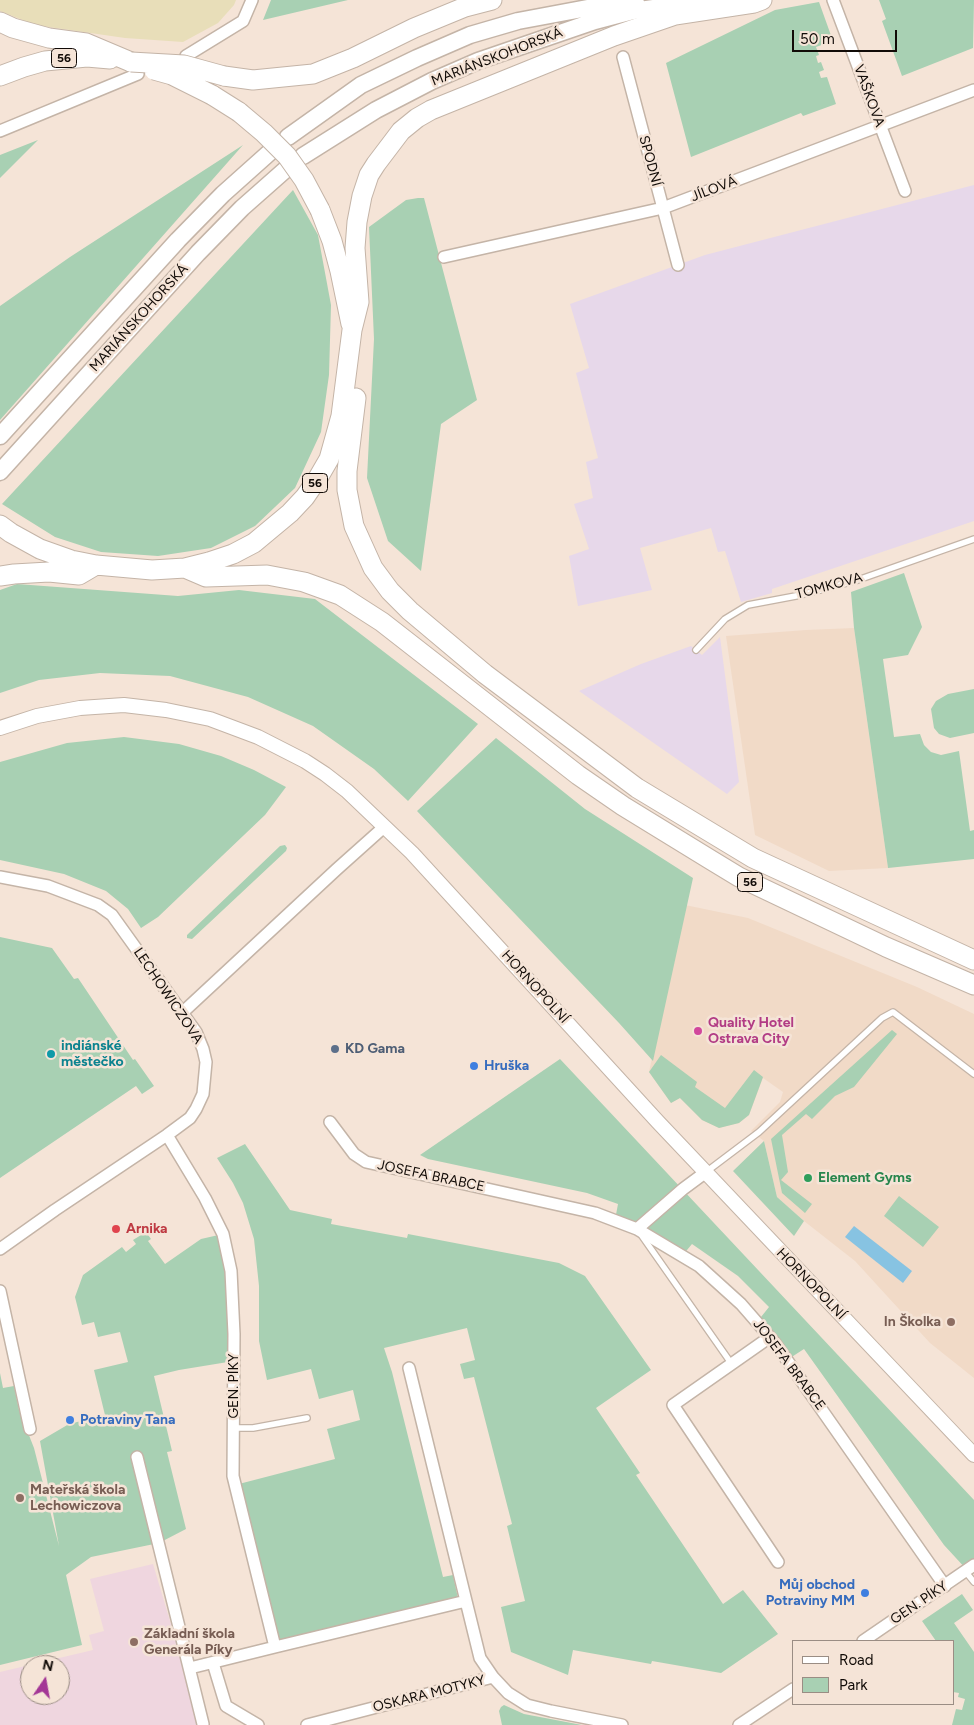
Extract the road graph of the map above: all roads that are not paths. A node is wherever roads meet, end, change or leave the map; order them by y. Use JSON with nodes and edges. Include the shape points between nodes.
{"nodes":[{"id":1,"x":252,"y":0,"type":"edge"},
{"id":2,"x":492,"y":0,"type":"edge"},
{"id":3,"x":671,"y":0,"type":"edge"},
{"id":4,"x":707,"y":0,"type":"edge"},
{"id":5,"x":762,"y":0,"type":"edge"},
{"id":6,"x":834,"y":0,"type":"edge"},
{"id":7,"x":0,"y":22,"type":"edge"},
{"id":8,"x":186,"y":56,"type":"dead end"},
{"id":9,"x":623,"y":57,"type":"dead end"},
{"id":10,"x":134,"y":68,"type":"junction"},
{"id":11,"x":0,"y":76,"type":"edge"},
{"id":12,"x":974,"y":90,"type":"edge"},
{"id":13,"x":880,"y":127,"type":"junction"},
{"id":14,"x":0,"y":131,"type":"edge"},
{"id":15,"x":288,"y":137,"type":"dead end"},
{"id":16,"x":270,"y":152,"type":"dead end"},
{"id":17,"x":303,"y":156,"type":"dead end"},
{"id":18,"x":285,"y":170,"type":"dead end"},
{"id":19,"x":905,"y":191,"type":"dead end"},
{"id":20,"x":663,"y":208,"type":"junction"},
{"id":21,"x":444,"y":256,"type":"dead end"},
{"id":22,"x":678,"y":265,"type":"dead end"},
{"id":23,"x":352,"y":330,"type":"junction"},
{"id":24,"x":0,"y":436,"type":"edge"},
{"id":25,"x":0,"y":472,"type":"edge"},
{"id":26,"x":5,"y":529,"type":"edge"},
{"id":27,"x":974,"y":538,"type":"edge"},
{"id":28,"x":85,"y":567,"type":"junction"},
{"id":29,"x":185,"y":568,"type":"junction"},
{"id":30,"x":0,"y":576,"type":"edge"},
{"id":31,"x":696,"y":650,"type":"dead end"},
{"id":32,"x":0,"y":728,"type":"edge"},
{"id":33,"x":384,"y":827,"type":"junction"},
{"id":34,"x":0,"y":877,"type":"edge"},
{"id":35,"x":974,"y":960,"type":"edge"},
{"id":36,"x":974,"y":985,"type":"edge"},
{"id":37,"x":183,"y":1012,"type":"junction"},
{"id":38,"x":974,"y":1074,"type":"edge"},
{"id":39,"x":330,"y":1122,"type":"dead end"},
{"id":40,"x":167,"y":1135,"type":"junction"},
{"id":41,"x":706,"y":1172,"type":"junction"},
{"id":42,"x":637,"y":1229,"type":"junction"},
{"id":43,"x":0,"y":1249,"type":"edge"},
{"id":44,"x":0,"y":1292,"type":"edge"},
{"id":45,"x":770,"y":1337,"type":"junction"},
{"id":46,"x":731,"y":1363,"type":"junction"},
{"id":47,"x":409,"y":1368,"type":"dead end"},
{"id":48,"x":307,"y":1418,"type":"dead end"},
{"id":49,"x":30,"y":1428,"type":"dead end"},
{"id":50,"x":234,"y":1428,"type":"junction"},
{"id":51,"x":974,"y":1455,"type":"edge"},
{"id":52,"x":137,"y":1457,"type":"dead end"},
{"id":53,"x":778,"y":1562,"type":"dead end"},
{"id":54,"x":970,"y":1568,"type":"edge"},
{"id":55,"x":974,"y":1582,"type":"edge"},
{"id":56,"x":946,"y":1586,"type":"junction"},
{"id":57,"x":466,"y":1601,"type":"junction"},
{"id":58,"x":865,"y":1640,"type":"edge"},
{"id":59,"x":275,"y":1648,"type":"junction"},
{"id":60,"x":213,"y":1662,"type":"junction"},
{"id":61,"x":190,"y":1668,"type":"junction"},
{"id":62,"x":493,"y":1678,"type":"junction"},
{"id":63,"x":792,"y":1690,"type":"edge"},
{"id":64,"x":203,"y":1724,"type":"edge"},
{"id":65,"x":258,"y":1725,"type":"edge"},
{"id":66,"x":307,"y":1725,"type":"edge"},
{"id":67,"x":622,"y":1725,"type":"edge"},
{"id":68,"x":739,"y":1725,"type":"edge"}],
"edges":[{"from":1,"to":8,"type":"street","via":[[243,21]]},
{"from":2,"to":10,"type":"highway","bridge":true,"via":[[465,7],[414,28],[313,74],[253,80],[184,65]]},
{"from":3,"to":15,"type":"main road","name":"MARIÁNSKOHORSKÁ","via":[[604,5],[518,21],[470,35],[361,85]]},
{"from":4,"to":17,"type":"main road","name":"MARIÁNSKOHORSKÁ","via":[[633,11],[595,21],[478,61],[376,110]]},
{"from":5,"to":23,"type":"highway","via":[[675,15],[614,36],[417,118],[401,131],[376,164],[362,196],[355,248],[359,302]]},
{"from":6,"to":13,"type":"street","name":"VAŠKOVA"},
{"from":7,"to":10,"type":"highway","number":"56","via":[[49,38],[86,42]]},
{"from":9,"to":20,"type":"street","name":"SPODNÍ"},
{"from":10,"to":11,"type":"highway","number":"56","via":[[87,57],[66,58],[24,66]]},
{"from":10,"to":14,"type":"street"},
{"from":10,"to":23,"type":"highway","number":"56","bridge":true,"via":[[172,75],[212,95],[264,132],[286,156],[304,180],[332,241]]},
{"from":12,"to":13,"type":"street","name":"JÍLOVÁ"},
{"from":13,"to":19,"type":"street","name":"VAŠKOVA"},
{"from":13,"to":20,"type":"street","name":"JÍLOVÁ"},
{"from":16,"to":24,"type":"main road","name":"MARIÁNSKOHORSKÁ","via":[[178,240]]},
{"from":18,"to":25,"type":"main road","name":"MARIÁNSKOHORSKÁ","via":[[198,253]]},
{"from":20,"to":21,"type":"street","name":"JÍLOVÁ"},
{"from":20,"to":22,"type":"street","name":"SPODNÍ"},
{"from":23,"to":29,"type":"highway","number":"56","via":[[341,416],[328,459],[314,484],[290,513],[254,543],[233,554]]},
{"from":23,"to":35,"type":"highway","number":"56","via":[[359,377],[347,471],[348,490],[354,526],[373,568],[390,591],[486,674],[637,788],[752,858]]},
{"from":26,"to":28,"type":"highway","number":"56","via":[[40,549]]},
{"from":27,"to":31,"type":"lane","name":"TOMKOVA","via":[[855,581],[748,606],[724,619]]},
{"from":28,"to":29,"type":"highway","number":"56"},
{"from":28,"to":30,"type":"highway"},
{"from":29,"to":36,"type":"highway","number":"56","via":[[206,577],[267,575],[304,582],[340,595],[382,622],[622,806],[739,877]]},
{"from":32,"to":33,"type":"street","name":"HORNOPOLNÍ","via":[[60,711],[102,706],[140,706],[189,714],[258,737],[304,761],[347,791]]},
{"from":33,"to":37,"type":"street"},
{"from":33,"to":41,"type":"street","name":"HORNOPOLNÍ","via":[[425,867]]},
{"from":34,"to":37,"type":"street","name":"LECHOWICZOVA","via":[[67,892],[112,915]]},
{"from":37,"to":40,"type":"street","name":"LECHOWICZOVA","via":[[203,1049],[205,1080],[203,1094],[190,1118]]},
{"from":38,"to":41,"type":"lane","via":[[893,1012],[882,1018],[758,1132]]},
{"from":39,"to":42,"type":"street","name":"JOSEFA BRABCE","via":[[354,1154],[366,1162],[595,1212]]},
{"from":40,"to":43,"type":"street","name":"LECHOWICZOVA"},
{"from":40,"to":50,"type":"street","name":"GEN. PÍKY","via":[[224,1234],[231,1271]]},
{"from":41,"to":42,"type":"street"},
{"from":41,"to":51,"type":"street","name":"HORNOPOLNÍ"},
{"from":42,"to":45,"type":"street","name":"JOSEFA BRABCE","via":[[699,1266],[741,1304]]},
{"from":42,"to":46,"type":"lane"},
{"from":44,"to":49,"type":"street"},
{"from":45,"to":46,"type":"street"},
{"from":45,"to":56,"type":"street","name":"JOSEFA BRABCE"},
{"from":46,"to":53,"type":"street","via":[[673,1405]]},
{"from":47,"to":57,"type":"street"},
{"from":48,"to":50,"type":"lane","via":[[253,1428]]},
{"from":50,"to":59,"type":"street","name":"GEN. PÍKY","via":[[234,1476]]},
{"from":52,"to":61,"type":"street"},
{"from":54,"to":55,"type":"lane"},
{"from":54,"to":56,"type":"street","name":"GEN. PÍKY"},
{"from":56,"to":58,"type":"street","name":"GEN. PÍKY"},
{"from":57,"to":59,"type":"street"},
{"from":57,"to":62,"type":"street","via":[[480,1658]]},
{"from":59,"to":60,"type":"street"},
{"from":60,"to":61,"type":"street"},
{"from":60,"to":65,"type":"street","via":[[226,1706]]},
{"from":61,"to":64,"type":"street"},
{"from":62,"to":66,"type":"street","name":"OSKARA MOTYKY"},
{"from":62,"to":67,"type":"street","via":[[508,1693],[528,1704]]},
{"from":63,"to":68,"type":"street"}]}
